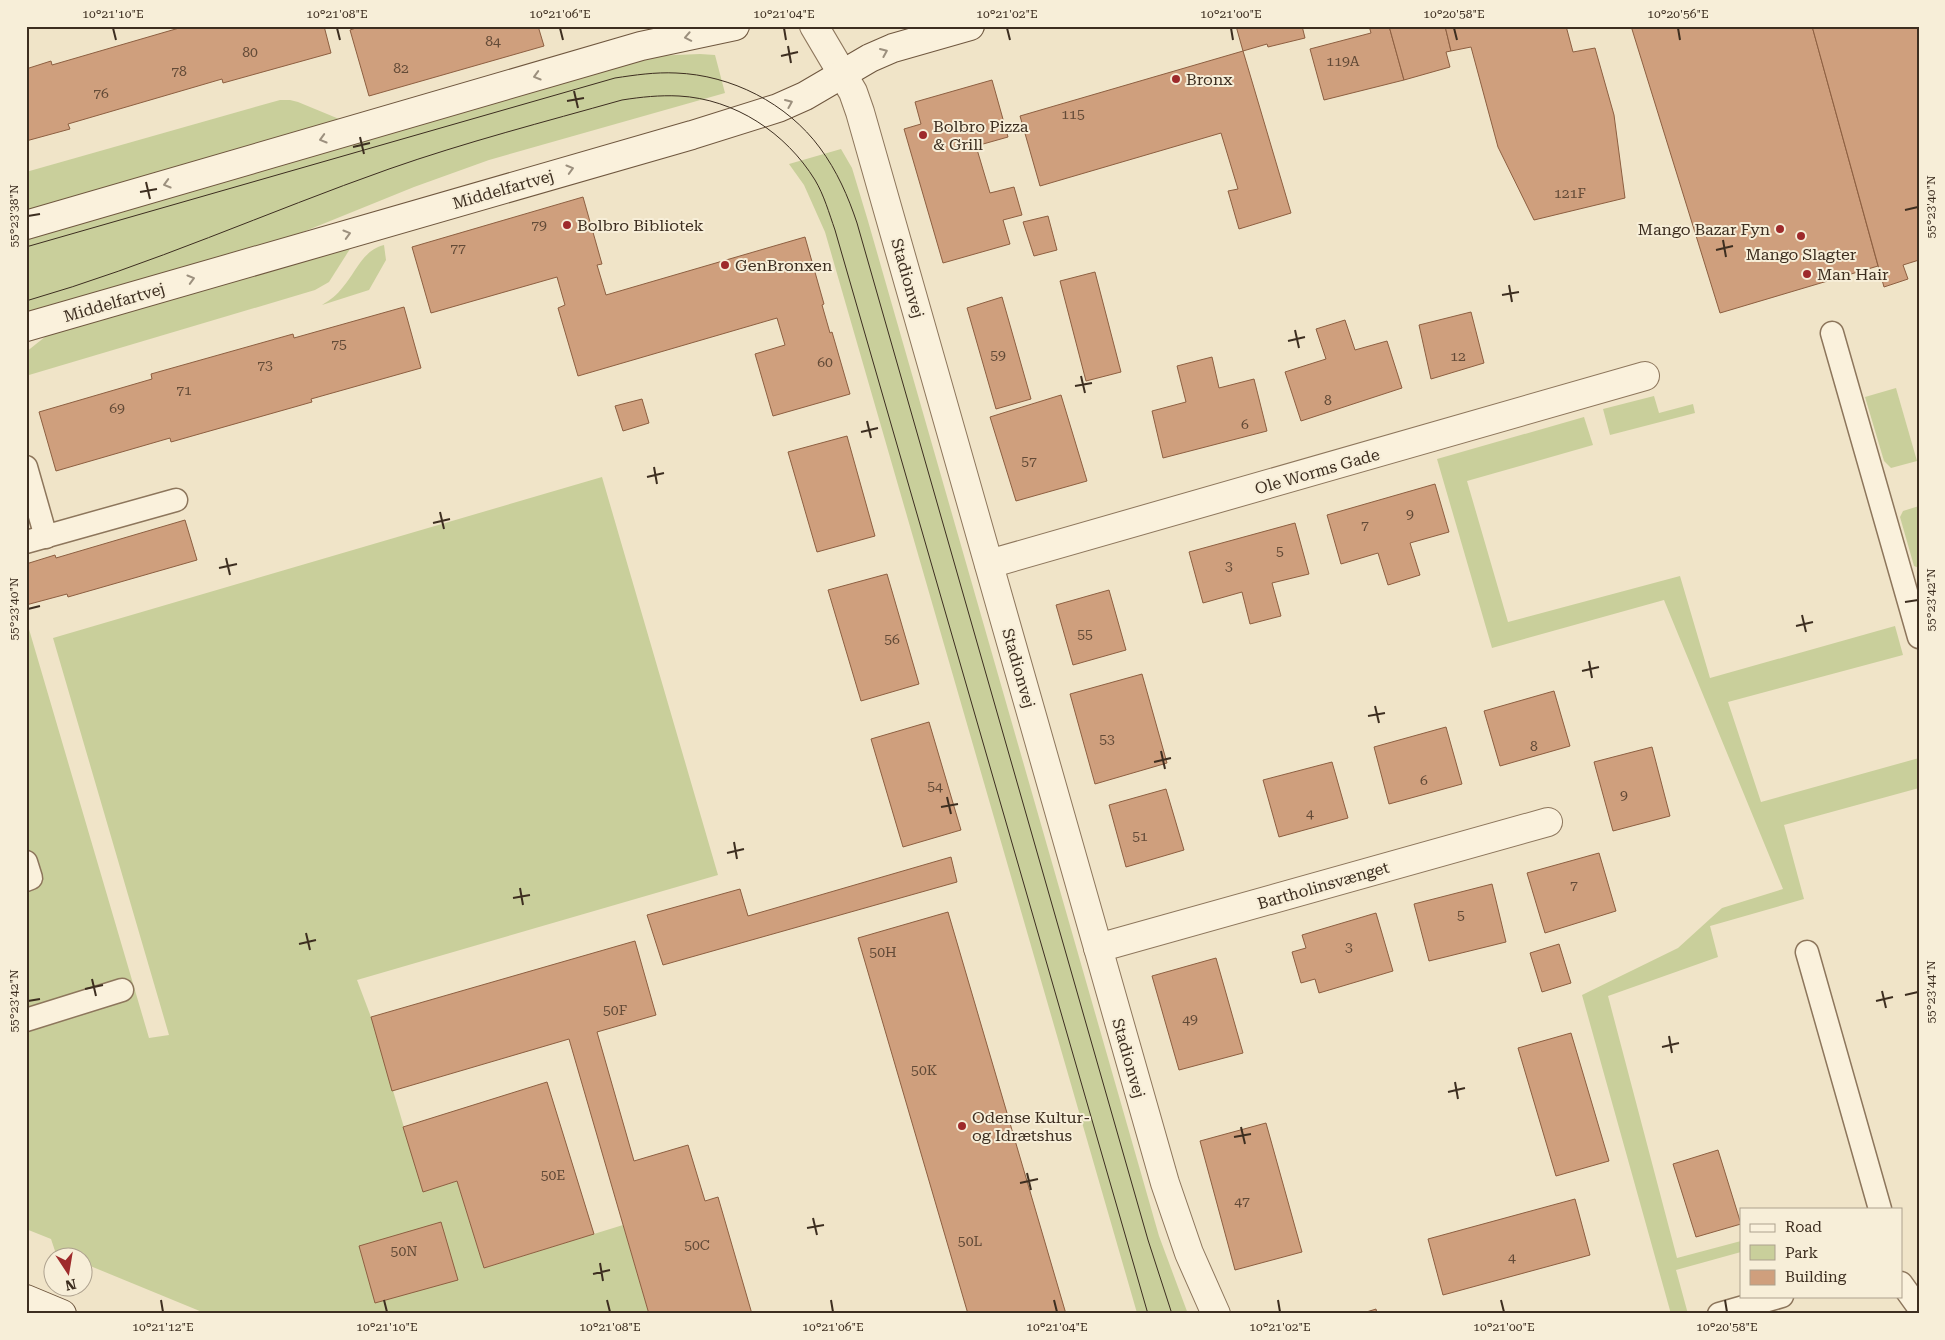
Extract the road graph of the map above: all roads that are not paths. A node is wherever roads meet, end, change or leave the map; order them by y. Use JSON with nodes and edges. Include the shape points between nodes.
{"nodes":[{"id":1,"x":735,"y":26,"type":"edge"},
{"id":2,"x":814,"y":26,"type":"edge"},
{"id":3,"x":970,"y":26,"type":"edge"},
{"id":4,"x":841,"y":75,"type":"junction"},
{"id":5,"x":26,"y":225,"type":"edge"},
{"id":6,"x":26,"y":328,"type":"edge"},
{"id":7,"x":1832,"y":333,"type":"dead end"},
{"id":8,"x":1645,"y":376,"type":"dead end"},
{"id":9,"x":26,"y":467,"type":"edge"},
{"id":10,"x":176,"y":500,"type":"dead end"},
{"id":11,"x":36,"y":540,"type":"edge"},
{"id":12,"x":989,"y":564,"type":"junction"},
{"id":13,"x":1919,"y":637,"type":"edge"},
{"id":14,"x":1548,"y":822,"type":"dead end"},
{"id":15,"x":26,"y":862,"type":"edge"},
{"id":16,"x":26,"y":880,"type":"edge"},
{"id":17,"x":1098,"y":948,"type":"junction"},
{"id":18,"x":1807,"y":952,"type":"dead end"},
{"id":19,"x":122,"y":990,"type":"dead end"},
{"id":20,"x":26,"y":1020,"type":"edge"},
{"id":21,"x":1880,"y":1208,"type":"edge"},
{"id":22,"x":1902,"y":1284,"type":"edge"},
{"id":23,"x":1775,"y":1298,"type":"edge"},
{"id":24,"x":26,"y":1299,"type":"edge"},
{"id":25,"x":1919,"y":1308,"type":"edge"},
{"id":26,"x":62,"y":1314,"type":"edge"},
{"id":27,"x":1216,"y":1314,"type":"edge"},
{"id":28,"x":1719,"y":1314,"type":"edge"}],
"edges":[{"from":1,"to":5,"type":"street","one_way":true,"via":[[641,46]]},
{"from":2,"to":4,"type":"street","name":"Stadionvej"},
{"from":4,"to":3,"type":"street","name":"Middelfartvej","one_way":true,"via":[[893,48]]},
{"from":6,"to":4,"type":"street","name":"Middelfartvej","one_way":true,"via":[[692,135],[778,108]]},
{"from":4,"to":12,"type":"street","name":"Stadionvej","via":[[853,92],[860,112]]},
{"from":7,"to":13,"type":"lane"},
{"from":8,"to":12,"type":"street","name":"Ole Worms Gade"},
{"from":9,"to":11,"type":"lane"},
{"from":10,"to":11,"type":"lane"},
{"from":12,"to":17,"type":"street","name":"Stadionvej"},
{"from":14,"to":17,"type":"street","name":"Bartholinsvænget"},
{"from":15,"to":16,"type":"lane","via":[[31,878]]},
{"from":17,"to":27,"type":"street","name":"Stadionvej","via":[[1165,1183],[1189,1253]]},
{"from":18,"to":21,"type":"lane"},
{"from":19,"to":20,"type":"lane"},
{"from":22,"to":25,"type":"lane"},
{"from":23,"to":28,"type":"lane"},
{"from":24,"to":26,"type":"street"}]}
